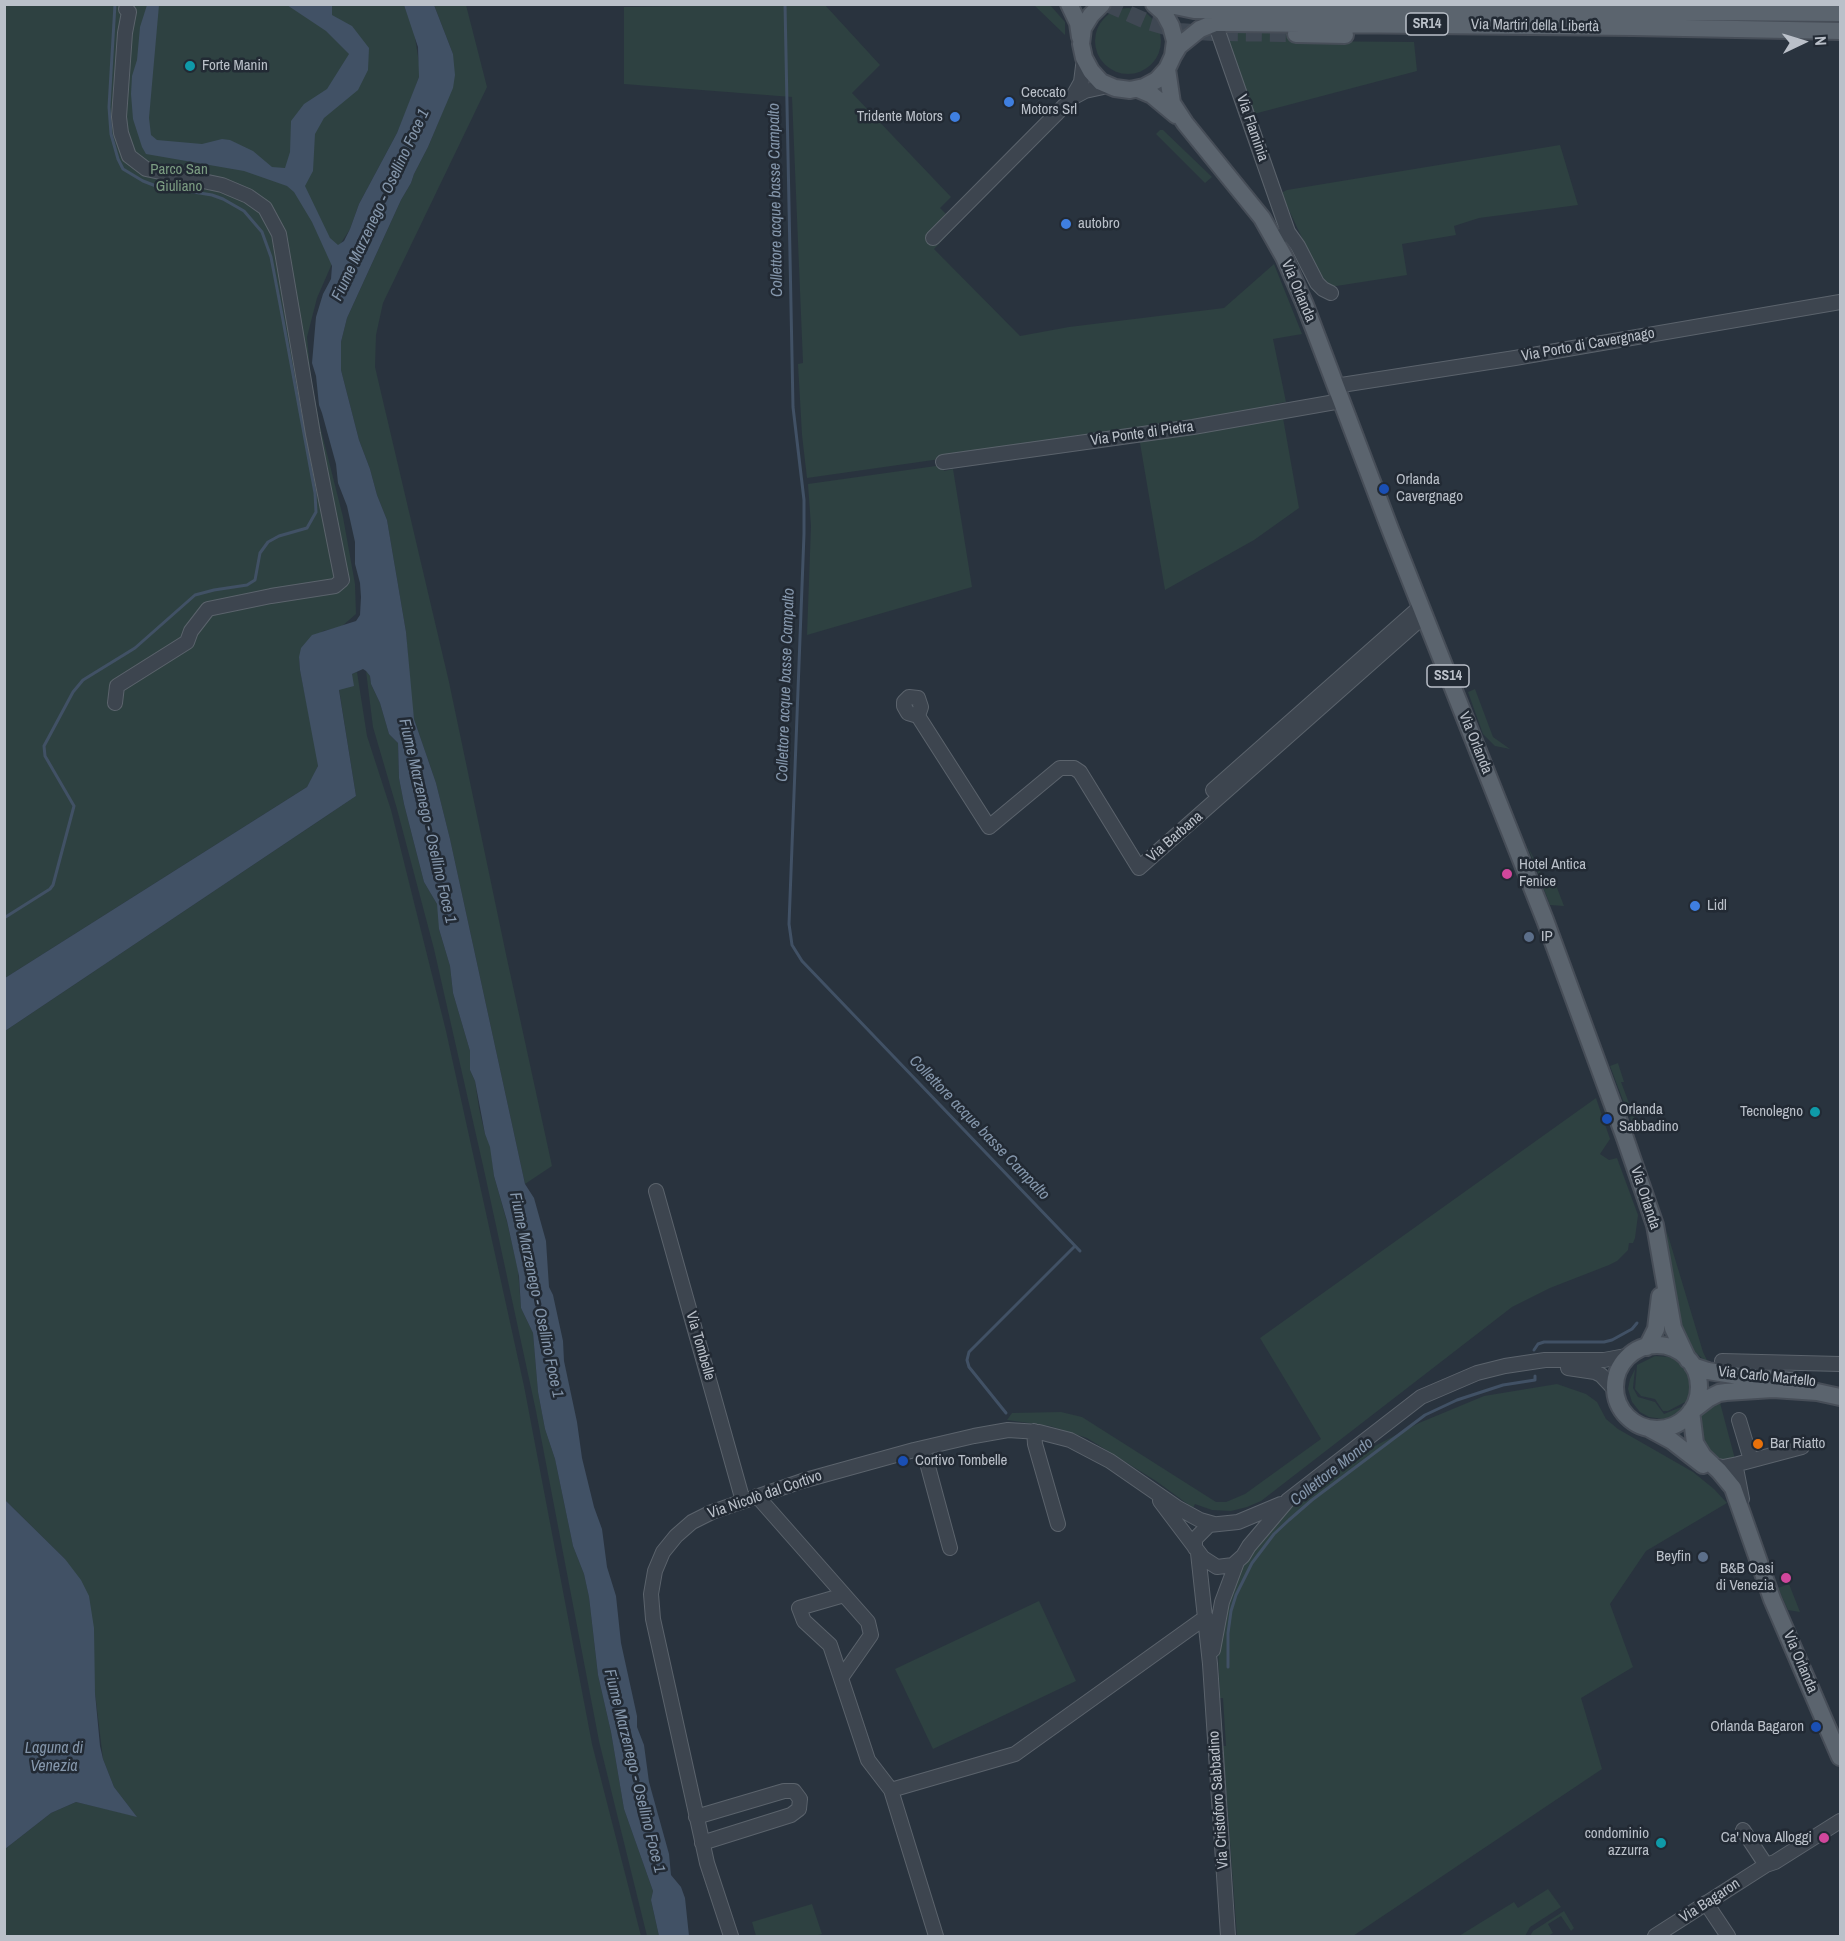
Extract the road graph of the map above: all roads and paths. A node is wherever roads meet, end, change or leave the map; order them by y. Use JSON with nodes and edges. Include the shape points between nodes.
{"nodes":[{"id":1,"x":1069,"y":4,"type":"edge"},
{"id":2,"x":1102,"y":4,"type":"edge"},
{"id":3,"x":1154,"y":4,"type":"edge"},
{"id":4,"x":1165,"y":4,"type":"edge"},
{"id":5,"x":1263,"y":4,"type":"edge"},
{"id":6,"x":1830,"y":4,"type":"edge"},
{"id":7,"x":126,"y":9,"type":"dead end"},
{"id":8,"x":1288,"y":9,"type":"junction"},
{"id":9,"x":1788,"y":12,"type":"junction"},
{"id":10,"x":1840,"y":13,"type":"edge"},
{"id":11,"x":1215,"y":23,"type":"junction"},
{"id":12,"x":1840,"y":25,"type":"edge"},
{"id":13,"x":1694,"y":29,"type":"junction"},
{"id":14,"x":1783,"y":30,"type":"junction"},
{"id":15,"x":1840,"y":31,"type":"edge"},
{"id":16,"x":1296,"y":34,"type":"tunnel mouth"},
{"id":17,"x":1082,"y":51,"type":"junction"},
{"id":18,"x":1170,"y":63,"type":"junction"},
{"id":19,"x":1108,"y":86,"type":"junction"},
{"id":20,"x":1138,"y":89,"type":"junction"},
{"id":21,"x":1072,"y":98,"type":"junction"},
{"id":22,"x":1185,"y":123,"type":"junction"},
{"id":23,"x":1282,"y":236,"type":"junction"},
{"id":24,"x":933,"y":238,"type":"dead end"},
{"id":25,"x":1330,"y":293,"type":"dead end"},
{"id":26,"x":1840,"y":302,"type":"edge"},
{"id":27,"x":1338,"y":393,"type":"junction"},
{"id":28,"x":943,"y":462,"type":"dead end"},
{"id":29,"x":1422,"y":612,"type":"junction"},
{"id":30,"x":116,"y":703,"type":"dead end"},
{"id":31,"x":918,"y":716,"type":"dead end"},
{"id":32,"x":656,"y":1191,"type":"dead end"},
{"id":33,"x":1660,"y":1256,"type":"junction"},
{"id":34,"x":1647,"y":1347,"type":"junction"},
{"id":35,"x":1631,"y":1354,"type":"junction"},
{"id":36,"x":1722,"y":1361,"type":"dead end"},
{"id":37,"x":1530,"y":1362,"type":"junction"},
{"id":38,"x":1691,"y":1363,"type":"junction"},
{"id":39,"x":1840,"y":1364,"type":"edge"},
{"id":40,"x":1615,"y":1390,"type":"junction"},
{"id":41,"x":1837,"y":1393,"type":"edge"},
{"id":42,"x":1691,"y":1412,"type":"junction"},
{"id":43,"x":1739,"y":1420,"type":"dead end"},
{"id":44,"x":1649,"y":1429,"type":"junction"},
{"id":45,"x":1034,"y":1431,"type":"junction"},
{"id":46,"x":1802,"y":1447,"type":"dead end"},
{"id":47,"x":923,"y":1448,"type":"junction"},
{"id":48,"x":1744,"y":1462,"type":"junction"},
{"id":49,"x":1713,"y":1465,"type":"junction"},
{"id":50,"x":1148,"y":1489,"type":"junction"},
{"id":51,"x":757,"y":1496,"type":"junction"},
{"id":52,"x":743,"y":1500,"type":"junction"},
{"id":53,"x":1288,"y":1500,"type":"junction"},
{"id":54,"x":1740,"y":1506,"type":"junction"},
{"id":55,"x":1238,"y":1522,"type":"junction"},
{"id":56,"x":1058,"y":1524,"type":"dead end"},
{"id":57,"x":1214,"y":1524,"type":"junction"},
{"id":58,"x":1249,"y":1546,"type":"junction"},
{"id":59,"x":950,"y":1548,"type":"dead end"},
{"id":60,"x":1197,"y":1550,"type":"junction"},
{"id":61,"x":1237,"y":1562,"type":"junction"},
{"id":62,"x":844,"y":1595,"type":"junction"},
{"id":63,"x":1206,"y":1617,"type":"junction"},
{"id":64,"x":1210,"y":1664,"type":"junction"},
{"id":65,"x":841,"y":1678,"type":"junction"},
{"id":66,"x":1840,"y":1756,"type":"edge"},
{"id":67,"x":891,"y":1790,"type":"junction"},
{"id":68,"x":696,"y":1817,"type":"junction"},
{"id":69,"x":1840,"y":1821,"type":"edge"},
{"id":70,"x":1743,"y":1830,"type":"dead end"},
{"id":71,"x":702,"y":1843,"type":"junction"},
{"id":72,"x":1766,"y":1865,"type":"junction"},
{"id":73,"x":1706,"y":1903,"type":"junction"},
{"id":74,"x":731,"y":1936,"type":"edge"},
{"id":75,"x":936,"y":1936,"type":"edge"},
{"id":76,"x":1228,"y":1936,"type":"edge"},
{"id":77,"x":1655,"y":1936,"type":"edge"},
{"id":78,"x":1728,"y":1936,"type":"edge"}],
"edges":[{"from":1,"to":17,"type":"main road","via":[[1078,23]]},
{"from":2,"to":17,"type":"main road","via":[[1087,21]]},
{"from":3,"to":18,"type":"main road","number":"SS14","via":[[1171,26],[1174,41]]},
{"from":4,"to":8,"type":"main road","number":"SR14","via":[[1194,10]]},
{"from":5,"to":8,"type":"main road","name":"Via Martiri della Libertà","number":"SR14"},
{"from":6,"to":9,"type":"main road"},
{"from":7,"to":30,"type":"street","via":[[129,12],[119,117],[129,156],[146,169],[214,183],[248,196],[265,208],[279,234],[342,580],[335,586],[208,609],[187,642],[117,686]]},
{"from":8,"to":9,"type":"main road","name":"Via Martiri della Libertà","number":"SR14"},
{"from":9,"to":10,"type":"main road","name":"Via Martiri della Libertà","number":"SR14"},
{"from":11,"to":13,"type":"main road","name":"Via Martiri della Libertà","number":"SR14"},
{"from":11,"to":18,"type":"main road","name":"Via Martiri della Libertà","number":"SR14","via":[[1192,34]]},
{"from":11,"to":23,"type":"street","name":"Via Flaminia","via":[[1274,190]]},
{"from":12,"to":14,"type":"main road"},
{"from":13,"to":14,"type":"main road","name":"Via Martiri della Libertà","number":"SR14"},
{"from":13,"to":16,"type":"main road","name":"Via Martiri della Libertà","number":"SR14","via":[[1579,36]]},
{"from":14,"to":15,"type":"main road","name":"Via Martiri della Libertà","number":"SR14"},
{"from":17,"to":19,"type":"main road","via":[[1090,71]]},
{"from":17,"to":21,"type":"street","via":[[1081,82]]},
{"from":18,"to":20,"type":"main road","name":"Via Martiri della Libertà","via":[[1157,80]]},
{"from":18,"to":22,"type":"main road","name":"Via Orlanda","number":"SS14","via":[[1172,103]]},
{"from":19,"to":20,"type":"main road","number":"SS14"},
{"from":19,"to":21,"type":"street"},
{"from":20,"to":22,"type":"main road","name":"Via Orlanda","number":"SS14","via":[[1152,95]]},
{"from":21,"to":24,"type":"street"},
{"from":22,"to":23,"type":"main road","name":"Via Orlanda","number":"SS14"},
{"from":23,"to":25,"type":"street","name":"Via Flaminia","via":[[1298,246],[1317,283]]},
{"from":23,"to":27,"type":"main road","name":"Via Orlanda","number":"SS14"},
{"from":26,"to":27,"type":"street","name":"Via Porto di Cavergnago","via":[[1503,360]]},
{"from":27,"to":28,"type":"street","name":"Via Ponte di Pietra","via":[[1193,427]]},
{"from":27,"to":29,"type":"main road","name":"Via Orlanda","number":"SS14"},
{"from":29,"to":31,"type":"street","name":"Via Barbana","via":[[1134,860],[1074,768],[1060,768],[988,826]]},
{"from":29,"to":33,"type":"main road","name":"Via Orlanda","number":"SS14","via":[[1545,920],[1642,1186]]},
{"from":32,"to":52,"type":"street","name":"Via Tombelle"},
{"from":33,"to":34,"type":"main road","name":"Via Orlanda","via":[[1658,1320]]},
{"from":33,"to":38,"type":"main road","name":"Via Orlanda","via":[[1673,1328]]},
{"from":34,"to":35,"type":"main road"},
{"from":34,"to":38,"type":"main road","via":[[1669,1347]]},
{"from":35,"to":37,"type":"street","name":"Via Cristoforo Sabbadino","via":[[1604,1360]]},
{"from":35,"to":40,"type":"main road","via":[[1621,1367]]},
{"from":36,"to":39,"type":"street","name":"Via Carlo Martello"},
{"from":37,"to":40,"type":"street","name":"Via Cristoforo Sabbadino","via":[[1595,1372]]},
{"from":37,"to":53,"type":"street","name":"Via Cristoforo Sabbadino","via":[[1477,1373],[1421,1397]]},
{"from":38,"to":41,"type":"main road","name":"Via Carlo Martello","via":[[1739,1376],[1822,1382]]},
{"from":38,"to":42,"type":"main road","via":[[1699,1389]]},
{"from":40,"to":44,"type":"main road","via":[[1628,1418]]},
{"from":41,"to":42,"type":"main road","name":"Via Carlo Martello","via":[[1773,1389],[1719,1393]]},
{"from":42,"to":44,"type":"main road","via":[[1673,1426]]},
{"from":42,"to":49,"type":"main road","name":"Via Orlanda","via":[[1695,1443]]},
{"from":43,"to":48,"type":"street"},
{"from":44,"to":54,"type":"main road","name":"Via Orlanda","via":[[1706,1467]]},
{"from":45,"to":47,"type":"street","name":"Via Nicolò dal Cortivo","via":[[992,1432]]},
{"from":45,"to":50,"type":"street","name":"Via Nicolò dal Cortivo","via":[[1084,1446]]},
{"from":45,"to":56,"type":"street"},
{"from":46,"to":48,"type":"street"},
{"from":47,"to":51,"type":"street","name":"Via Nicolò dal Cortivo"},
{"from":47,"to":59,"type":"street"},
{"from":48,"to":49,"type":"street"},
{"from":48,"to":54,"type":"street","via":[[1736,1468]]},
{"from":49,"to":54,"type":"main road","name":"Via Orlanda","via":[[1727,1480]]},
{"from":50,"to":57,"type":"street","name":"Via Nicolò dal Cortivo","via":[[1200,1520]]},
{"from":50,"to":60,"type":"street","name":"Via Nicolò dal Cortivo"},
{"from":51,"to":52,"type":"street","name":"Via Nicolò dal Cortivo"},
{"from":51,"to":62,"type":"street"},
{"from":52,"to":68,"type":"street","name":"Via Nicolò dal Cortivo","via":[[692,1522],[676,1536],[663,1552],[651,1594]]},
{"from":53,"to":55,"type":"street","name":"Via Cristoforo Sabbadino"},
{"from":53,"to":58,"type":"street","name":"Via Cristoforo Sabbadino"},
{"from":54,"to":66,"type":"main road","name":"Via Orlanda","via":[[1772,1599]]},
{"from":55,"to":57,"type":"street","name":"Via Cristoforo Sabbadino"},
{"from":55,"to":58,"type":"street","via":[[1249,1532]]},
{"from":57,"to":60,"type":"street","via":[[1201,1531],[1196,1539]]},
{"from":58,"to":61,"type":"street","name":"Via Cristoforo Sabbadino"},
{"from":60,"to":61,"type":"street","via":[[1216,1567]]},
{"from":60,"to":63,"type":"street","name":"Via Cristoforo Sabbadino"},
{"from":61,"to":64,"type":"street","name":"Via Cristoforo Sabbadino","via":[[1222,1602]]},
{"from":62,"to":65,"type":"street","via":[[868,1622],[871,1635]]},
{"from":62,"to":65,"type":"street","via":[[799,1608],[804,1621],[830,1645]]},
{"from":63,"to":64,"type":"street","name":"Via Cristoforo Sabbadino"},
{"from":63,"to":67,"type":"street","via":[[1015,1754]]},
{"from":64,"to":76,"type":"street","name":"Via Cristoforo Sabbadino"},
{"from":65,"to":67,"type":"street","via":[[868,1760]]},
{"from":67,"to":75,"type":"street"},
{"from":68,"to":71,"type":"street","name":"Via Nicolò dal Cortivo"},
{"from":68,"to":71,"type":"street","via":[[784,1791],[794,1791],[800,1799],[799,1809],[791,1815]]},
{"from":69,"to":72,"type":"street","name":"Via Bagaron"},
{"from":70,"to":72,"type":"street"},
{"from":71,"to":74,"type":"street","name":"Via Nicolò dal Cortivo"},
{"from":72,"to":73,"type":"street","name":"Via Bagaron"},
{"from":73,"to":77,"type":"street","name":"Via Bagaron"},
{"from":73,"to":78,"type":"street"}]}
